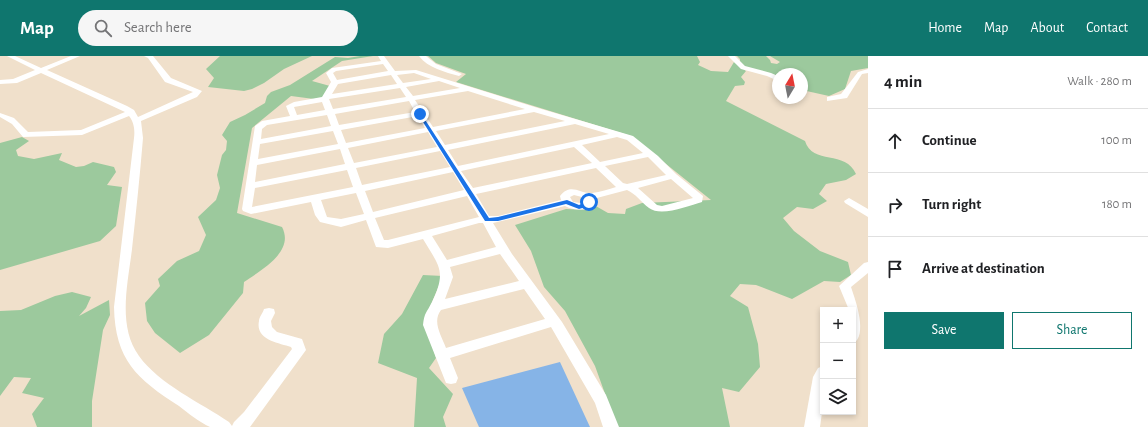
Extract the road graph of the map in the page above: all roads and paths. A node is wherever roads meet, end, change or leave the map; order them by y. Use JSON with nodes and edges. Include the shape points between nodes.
{"nodes":[{"id":1,"x":10,"y":56,"type":"edge"},
{"id":2,"x":77,"y":56,"type":"edge"},
{"id":3,"x":147,"y":56,"type":"edge"},
{"id":4,"x":422,"y":56,"type":"edge"},
{"id":5,"x":731,"y":56,"type":"edge"},
{"id":6,"x":383,"y":59,"type":"edge"},
{"id":7,"x":42,"y":70,"type":"junction"},
{"id":8,"x":868,"y":71,"type":"edge"},
{"id":9,"x":392,"y":73,"type":"junction"},
{"id":10,"x":459,"y":74,"type":"dead end"},
{"id":11,"x":772,"y":76,"type":"edge"},
{"id":12,"x":438,"y":79,"type":"junction"},
{"id":13,"x":0,"y":82,"type":"edge"},
{"id":14,"x":335,"y":82,"type":"junction"},
{"id":15,"x":401,"y":85,"type":"junction"},
{"id":16,"x":467,"y":88,"type":"junction"},
{"id":17,"x":326,"y":98,"type":"junction"},
{"id":18,"x":411,"y":99,"type":"junction"},
{"id":19,"x":830,"y":99,"type":"dead end"},
{"id":20,"x":535,"y":110,"type":"junction"},
{"id":21,"x":330,"y":112,"type":"junction"},
{"id":22,"x":420,"y":114,"type":"junction"},
{"id":23,"x":0,"y":115,"type":"edge"},
{"id":24,"x":133,"y":116,"type":"junction"},
{"id":25,"x":294,"y":118,"type":"junction"},
{"id":26,"x":576,"y":122,"type":"junction"},
{"id":27,"x":336,"y":128,"type":"junction"},
{"id":28,"x":430,"y":130,"type":"junction"},
{"id":29,"x":615,"y":134,"type":"junction"},
{"id":30,"x":256,"y":142,"type":"junction"},
{"id":31,"x":576,"y":144,"type":"junction"},
{"id":32,"x":342,"y":146,"type":"junction"},
{"id":33,"x":442,"y":148,"type":"junction"},
{"id":34,"x":649,"y":154,"type":"junction"},
{"id":35,"x":253,"y":163,"type":"junction"},
{"id":36,"x":598,"y":165,"type":"junction"},
{"id":37,"x":350,"y":166,"type":"junction"},
{"id":38,"x":455,"y":169,"type":"junction"},
{"id":39,"x":673,"y":176,"type":"junction"},
{"id":40,"x":250,"y":186,"type":"junction"},
{"id":41,"x":627,"y":187,"type":"junction"},
{"id":42,"x":359,"y":189,"type":"junction"},
{"id":43,"x":470,"y":192,"type":"junction"},
{"id":44,"x":315,"y":198,"type":"junction"},
{"id":45,"x":849,"y":200,"type":"dead end"},
{"id":46,"x":868,"y":214,"type":"edge"},
{"id":47,"x":368,"y":216,"type":"junction"},
{"id":48,"x":487,"y":220,"type":"junction"},
{"id":49,"x":426,"y":235,"type":"junction"},
{"id":50,"x":503,"y":249,"type":"junction"},
{"id":51,"x":444,"y":265,"type":"junction"},
{"id":52,"x":868,"y":266,"type":"edge"},
{"id":53,"x":527,"y":284,"type":"junction"},
{"id":54,"x":437,"y":305,"type":"junction"},
{"id":55,"x":853,"y":307,"type":"edge"},
{"id":56,"x":269,"y":313,"type":"dead end"},
{"id":57,"x":856,"y":313,"type":"edge"},
{"id":58,"x":554,"y":321,"type":"junction"},
{"id":59,"x":856,"y":335,"type":"edge"},
{"id":60,"x":442,"y":354,"type":"junction"},
{"id":61,"x":820,"y":377,"type":"edge"},
{"id":62,"x":451,"y":378,"type":"dead end"},
{"id":63,"x":224,"y":427,"type":"edge"},
{"id":64,"x":239,"y":427,"type":"edge"},
{"id":65,"x":611,"y":427,"type":"edge"},
{"id":66,"x":812,"y":427,"type":"edge"}],
"edges":[{"from":1,"to":7,"type":"street"},
{"from":2,"to":7,"type":"street"},
{"from":3,"to":24,"type":"street","via":[[168,80],[198,91],[150,115]]},
{"from":4,"to":10,"type":"street","via":[[433,65]]},
{"from":5,"to":11,"type":"street","via":[[743,68]]},
{"from":6,"to":9,"type":"street"},
{"from":6,"to":14,"type":"street","via":[[334,69],[329,73]]},
{"from":7,"to":13,"type":"street","via":[[14,81]]},
{"from":7,"to":24,"type":"street","via":[[124,108]]},
{"from":8,"to":19,"type":"street","via":[[860,73],[844,96]]},
{"from":9,"to":12,"type":"street","via":[[409,70]]},
{"from":9,"to":14,"type":"street"},
{"from":9,"to":15,"type":"street"},
{"from":12,"to":15,"type":"street"},
{"from":12,"to":16,"type":"street"},
{"from":14,"to":17,"type":"street"},
{"from":15,"to":17,"type":"street"},
{"from":15,"to":18,"type":"street"},
{"from":16,"to":18,"type":"street"},
{"from":16,"to":20,"type":"street"},
{"from":17,"to":21,"type":"street"},
{"from":17,"to":25,"type":"street","via":[[290,106]]},
{"from":18,"to":21,"type":"street"},
{"from":18,"to":22,"type":"street"},
{"from":20,"to":26,"type":"street"},
{"from":20,"to":28,"type":"street"},
{"from":21,"to":25,"type":"street"},
{"from":21,"to":27,"type":"street"},
{"from":22,"to":27,"type":"street"},
{"from":22,"to":28,"type":"street"},
{"from":23,"to":24,"type":"street","via":[[6,115],[17,123],[26,135],[82,132]]},
{"from":24,"to":63,"type":"street","via":[[138,132],[136,169],[120,298],[121,328],[134,360],[148,374]]},
{"from":25,"to":30,"type":"street","via":[[265,123],[258,128]]},
{"from":26,"to":29,"type":"street"},
{"from":26,"to":33,"type":"street"},
{"from":27,"to":30,"type":"street"},
{"from":27,"to":32,"type":"street"},
{"from":28,"to":32,"type":"street"},
{"from":28,"to":33,"type":"street"},
{"from":29,"to":31,"type":"street"},
{"from":29,"to":34,"type":"street","via":[[630,138]]},
{"from":30,"to":35,"type":"street"},
{"from":31,"to":36,"type":"street"},
{"from":31,"to":38,"type":"street"},
{"from":32,"to":35,"type":"street"},
{"from":32,"to":37,"type":"street"},
{"from":33,"to":37,"type":"street"},
{"from":33,"to":38,"type":"street"},
{"from":34,"to":36,"type":"street"},
{"from":34,"to":39,"type":"street"},
{"from":35,"to":40,"type":"street"},
{"from":36,"to":41,"type":"street","via":[[620,185]]},
{"from":36,"to":43,"type":"street"},
{"from":37,"to":40,"type":"street"},
{"from":37,"to":42,"type":"street"},
{"from":38,"to":42,"type":"street"},
{"from":38,"to":43,"type":"street"},
{"from":39,"to":41,"type":"street"},
{"from":39,"to":41,"type":"street","via":[[698,196],[698,200],[662,209],[654,207],[636,190]]},
{"from":40,"to":44,"type":"street","via":[[247,209],[251,211]]},
{"from":41,"to":48,"type":"street","via":[[588,197],[571,192],[565,196],[567,202]]},
{"from":42,"to":44,"type":"street"},
{"from":42,"to":47,"type":"street"},
{"from":43,"to":47,"type":"street"},
{"from":43,"to":48,"type":"street"},
{"from":44,"to":47,"type":"street","via":[[324,220],[341,223]]},
{"from":45,"to":46,"type":"street"},
{"from":47,"to":49,"type":"street","via":[[380,244]]},
{"from":48,"to":49,"type":"street"},
{"from":48,"to":50,"type":"street"},
{"from":49,"to":51,"type":"street"},
{"from":50,"to":51,"type":"street"},
{"from":50,"to":53,"type":"street"},
{"from":51,"to":54,"type":"street","via":[[447,277]]},
{"from":52,"to":55,"type":"street","via":[[845,286]]},
{"from":53,"to":54,"type":"street"},
{"from":53,"to":58,"type":"street"},
{"from":54,"to":60,"type":"street","via":[[430,315],[430,325]]},
{"from":56,"to":64,"type":"street","via":[[265,321],[266,330],[273,336],[297,343],[298,350]]},
{"from":57,"to":59,"type":"street","via":[[860,322]]},
{"from":58,"to":60,"type":"street"},
{"from":58,"to":65,"type":"street","via":[[601,400]]},
{"from":60,"to":62,"type":"street"},
{"from":61,"to":66,"type":"street"}]}
